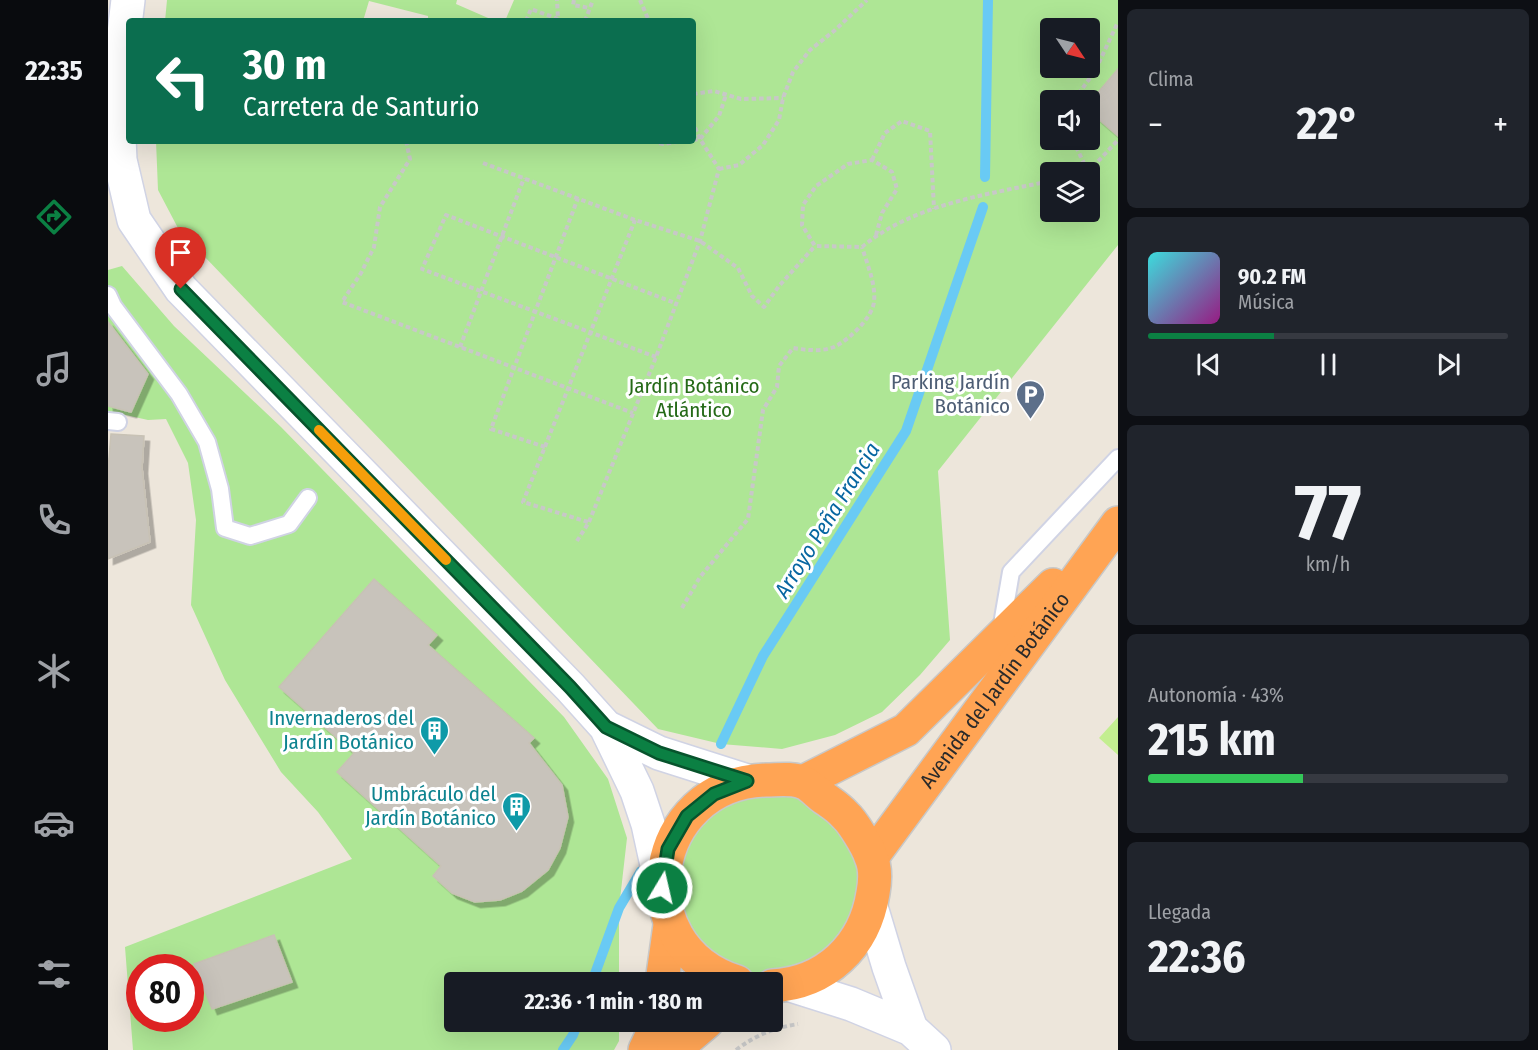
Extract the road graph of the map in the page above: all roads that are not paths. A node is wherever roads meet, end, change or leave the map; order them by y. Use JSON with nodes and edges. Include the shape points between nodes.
{"nodes":[{"id":1,"x":128,"y":0,"type":"edge"},
{"id":2,"x":108,"y":295,"type":"edge"},
{"id":3,"x":1118,"y":458,"type":"edge"},
{"id":4,"x":308,"y":498,"type":"dead end"},
{"id":5,"x":1118,"y":521,"type":"edge"},
{"id":6,"x":999,"y":638,"type":"junction"},
{"id":7,"x":606,"y":727,"type":"junction"},
{"id":8,"x":747,"y":781,"type":"junction"},
{"id":9,"x":803,"y":782,"type":"junction"},
{"id":10,"x":872,"y":857,"type":"junction"},
{"id":11,"x":662,"y":888,"type":"junction"},
{"id":12,"x":871,"y":907,"type":"junction"},
{"id":13,"x":670,"y":925,"type":"junction"},
{"id":14,"x":663,"y":972,"type":"edge"},
{"id":15,"x":713,"y":972,"type":"edge"},
{"id":16,"x":783,"y":986,"type":"edge"},
{"id":17,"x":783,"y":986,"type":"edge"},
{"id":18,"x":654,"y":1032,"type":"edge"},
{"id":19,"x":695,"y":1032,"type":"edge"},
{"id":20,"x":923,"y":1040,"type":"edge"},
{"id":21,"x":645,"y":1050,"type":"edge"},
{"id":22,"x":674,"y":1050,"type":"edge"}],
"edges":[{"from":1,"to":7,"type":"street","via":[[117,92],[120,160],[134,220],[181,289]]},
{"from":2,"to":4,"type":"lane","via":[[179,394],[207,442],[220,489],[225,528],[250,536],[289,524]]},
{"from":3,"to":6,"type":"lane","via":[[1011,572]]},
{"from":5,"to":6,"type":"highway","name":"Avenida del Jardín Botánico"},
{"from":5,"to":10,"type":"highway","name":"Avenida del Jardín Botánico"},
{"from":6,"to":9,"type":"highway","name":"Avenida del Jardín Botánico","via":[[906,730]]},
{"from":7,"to":8,"type":"street","via":[[659,753]]},
{"from":7,"to":11,"type":"street","via":[[637,791]]},
{"from":8,"to":9,"type":"highway"},
{"from":8,"to":11,"type":"highway","via":[[714,794],[687,816],[668,849]]},
{"from":9,"to":10,"type":"highway","via":[[846,816]]},
{"from":10,"to":12,"type":"highway","via":[[875,880]]},
{"from":11,"to":13,"type":"highway"},
{"from":12,"to":16,"type":"highway","via":[[861,933],[844,956],[820,974]]},
{"from":12,"to":20,"type":"street","via":[[889,967]]},
{"from":13,"to":14,"type":"highway"},
{"from":13,"to":15,"type":"highway","via":[[690,955]]},
{"from":17,"to":20,"type":"street","via":[[851,1004]]},
{"from":18,"to":21,"type":"highway"},
{"from":19,"to":22,"type":"highway"}]}
